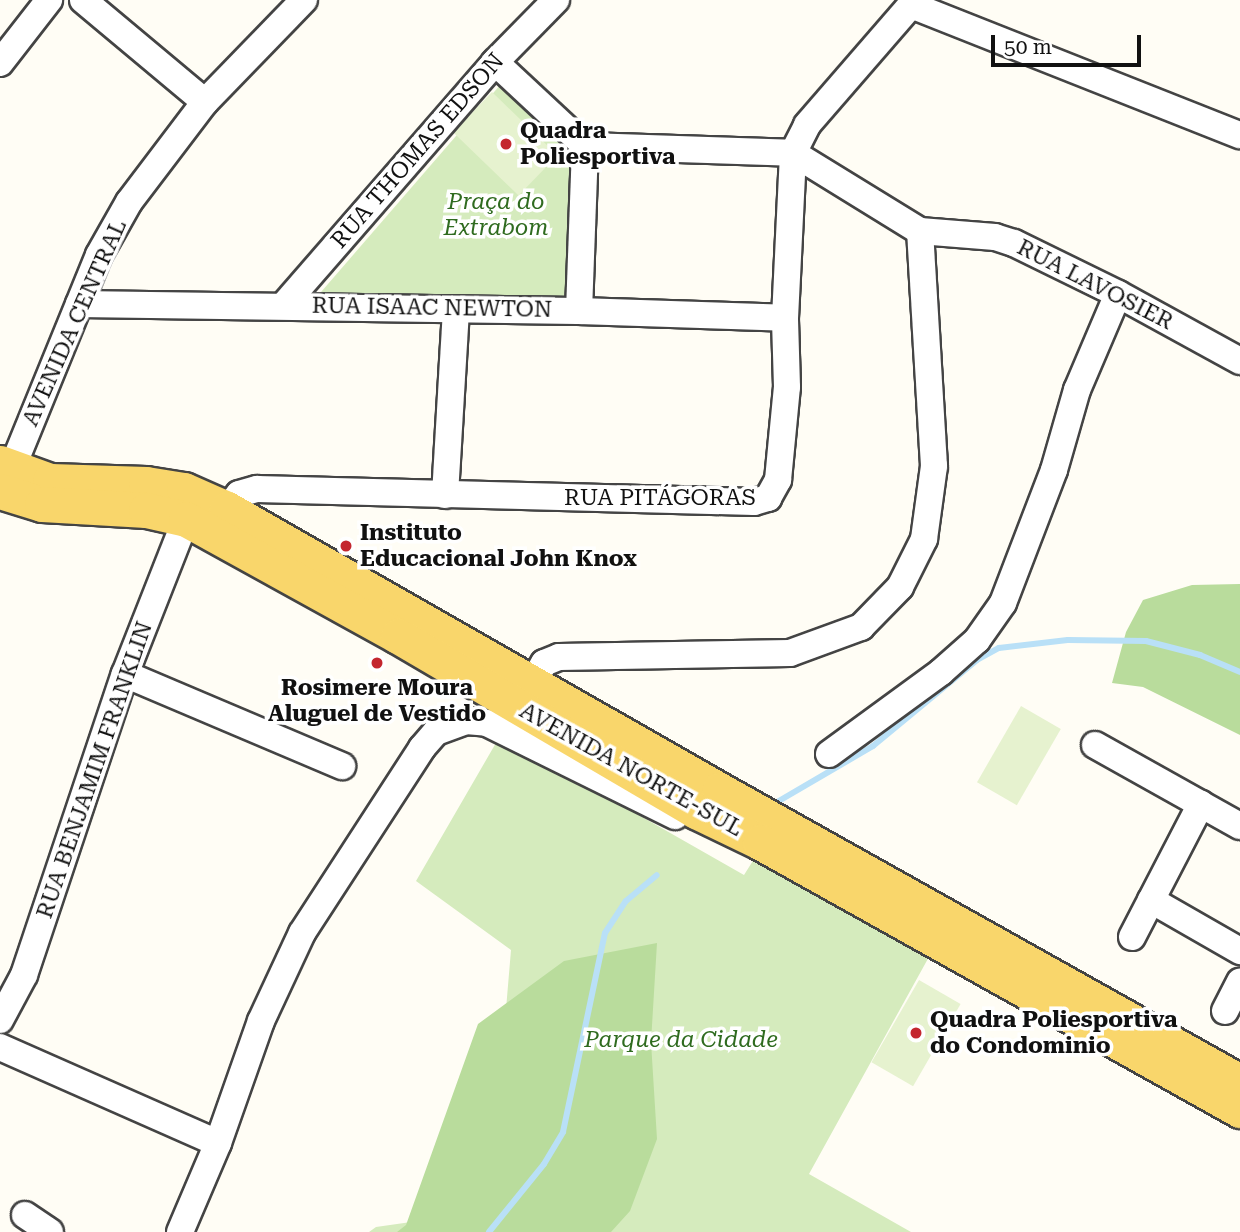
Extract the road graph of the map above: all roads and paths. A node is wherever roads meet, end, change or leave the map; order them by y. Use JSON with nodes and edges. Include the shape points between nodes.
{"nodes":[{"id":1,"x":49,"y":0,"type":"edge"},
{"id":2,"x":83,"y":0,"type":"edge"},
{"id":3,"x":304,"y":0,"type":"edge"},
{"id":4,"x":556,"y":0,"type":"edge"},
{"id":5,"x":910,"y":3,"type":"edge"},
{"id":6,"x":495,"y":62,"type":"junction"},
{"id":7,"x":0,"y":63,"type":"edge"},
{"id":8,"x":205,"y":102,"type":"junction"},
{"id":9,"x":1240,"y":135,"type":"edge"},
{"id":10,"x":585,"y":146,"type":"junction"},
{"id":11,"x":793,"y":153,"type":"junction"},
{"id":12,"x":920,"y":231,"type":"junction"},
{"id":13,"x":1118,"y":294,"type":"junction"},
{"id":14,"x":79,"y":304,"type":"junction"},
{"id":15,"x":284,"y":305,"type":"junction"},
{"id":16,"x":456,"y":311,"type":"junction"},
{"id":17,"x":579,"y":311,"type":"junction"},
{"id":18,"x":785,"y":318,"type":"junction"},
{"id":19,"x":1240,"y":361,"type":"edge"},
{"id":20,"x":3,"y":482,"type":"edge"},
{"id":21,"x":445,"y":495,"type":"junction"},
{"id":22,"x":227,"y":509,"type":"junction"},
{"id":23,"x":186,"y":519,"type":"junction"},
{"id":24,"x":125,"y":674,"type":"junction"},
{"id":25,"x":533,"y":682,"type":"junction"},
{"id":26,"x":1095,"y":745,"type":"dead end"},
{"id":27,"x":829,"y":754,"type":"dead end"},
{"id":28,"x":342,"y":766,"type":"dead end"},
{"id":29,"x":1201,"y":804,"type":"junction"},
{"id":30,"x":1240,"y":826,"type":"edge"},
{"id":31,"x":760,"y":842,"type":"junction"},
{"id":32,"x":1151,"y":900,"type":"junction"},
{"id":33,"x":1132,"y":937,"type":"dead end"},
{"id":34,"x":1240,"y":951,"type":"edge"},
{"id":35,"x":12,"y":970,"type":"edge"},
{"id":36,"x":1240,"y":982,"type":"edge"},
{"id":37,"x":1225,"y":1011,"type":"dead end"},
{"id":38,"x":0,"y":1020,"type":"edge"},
{"id":39,"x":0,"y":1047,"type":"edge"},
{"id":40,"x":1240,"y":1082,"type":"edge"},
{"id":41,"x":1240,"y":1110,"type":"edge"},
{"id":42,"x":218,"y":1143,"type":"junction"},
{"id":43,"x":25,"y":1215,"type":"dead end"},
{"id":44,"x":50,"y":1232,"type":"edge"},
{"id":45,"x":180,"y":1232,"type":"edge"}],
"edges":[{"from":1,"to":7,"type":"street"},
{"from":2,"to":8,"type":"street"},
{"from":3,"to":8,"type":"street","name":"AVENIDA CENTRAL"},
{"from":4,"to":6,"type":"street","name":"RUA THOMAS EDSON"},
{"from":5,"to":9,"type":"street"},
{"from":5,"to":11,"type":"street","name":"RUA PITÁGORAS","via":[[807,125]]},
{"from":6,"to":10,"type":"street"},
{"from":6,"to":15,"type":"street","name":"RUA THOMAS EDSON"},
{"from":8,"to":14,"type":"street","name":"AVENIDA CENTRAL","via":[[128,202]]},
{"from":10,"to":11,"type":"street","name":"RUA LAVOSIER"},
{"from":10,"to":17,"type":"street"},
{"from":11,"to":12,"type":"street","name":"RUA LAVOSIER"},
{"from":11,"to":18,"type":"street","name":"RUA PITÁGORAS"},
{"from":12,"to":13,"type":"street","name":"RUA LAVOSIER","via":[[995,237],[1014,243]]},
{"from":12,"to":25,"type":"street","via":[[934,466],[924,539],[900,587],[861,627],[790,653],[559,657],[544,663]]},
{"from":13,"to":19,"type":"street","name":"RUA LAVOSIER"},
{"from":13,"to":27,"type":"street","via":[[1077,390],[1054,470],[1003,603],[977,640],[941,672]]},
{"from":14,"to":15,"type":"street","name":"RUA ISAAC NEWTON"},
{"from":14,"to":20,"type":"street","name":"AVENIDA CENTRAL"},
{"from":15,"to":16,"type":"street","name":"RUA ISAAC NEWTON"},
{"from":16,"to":17,"type":"street","name":"RUA ISAAC NEWTON"},
{"from":16,"to":21,"type":"street"},
{"from":17,"to":18,"type":"street","name":"RUA ISAAC NEWTON"},
{"from":18,"to":21,"type":"street","name":"RUA PITÁGORAS","via":[[787,387],[778,480],[768,498],[754,502]]},
{"from":20,"to":22,"type":"main road","name":"AVENIDA NORTE-SUL","via":[[167,486]]},
{"from":20,"to":23,"type":"main road","name":"AVENIDA NORTE-SUL","via":[[42,504],[146,510]]},
{"from":21,"to":22,"type":"street","name":"RUA PITÁGORAS","via":[[257,489],[239,494]]},
{"from":22,"to":25,"type":"main road","name":"AVENIDA NORTE-SUL"},
{"from":23,"to":24,"type":"street","name":"RUA BENJAMIM FRANKLIN"},
{"from":23,"to":31,"type":"main road","name":"AVENIDA NORTE-SUL","via":[[386,629],[696,811]]},
{"from":24,"to":28,"type":"street"},
{"from":24,"to":35,"type":"street","name":"RUA BENJAMIM FRANKLIN"},
{"from":25,"to":40,"type":"main road","name":"AVENIDA NORTE-SUL"},
{"from":26,"to":29,"type":"street"},
{"from":29,"to":30,"type":"street"},
{"from":29,"to":32,"type":"street"},
{"from":31,"to":41,"type":"main road","name":"AVENIDA NORTE-SUL"},
{"from":31,"to":42,"type":"street","via":[[698,828],[487,723],[466,721],[436,732],[302,933],[261,1021]]},
{"from":32,"to":33,"type":"street"},
{"from":32,"to":34,"type":"street"},
{"from":35,"to":38,"type":"street","name":"RUA BENJAMIM FRANKLIN"},
{"from":36,"to":37,"type":"street"},
{"from":39,"to":42,"type":"street"},
{"from":42,"to":45,"type":"street"},
{"from":43,"to":44,"type":"street"}]}
